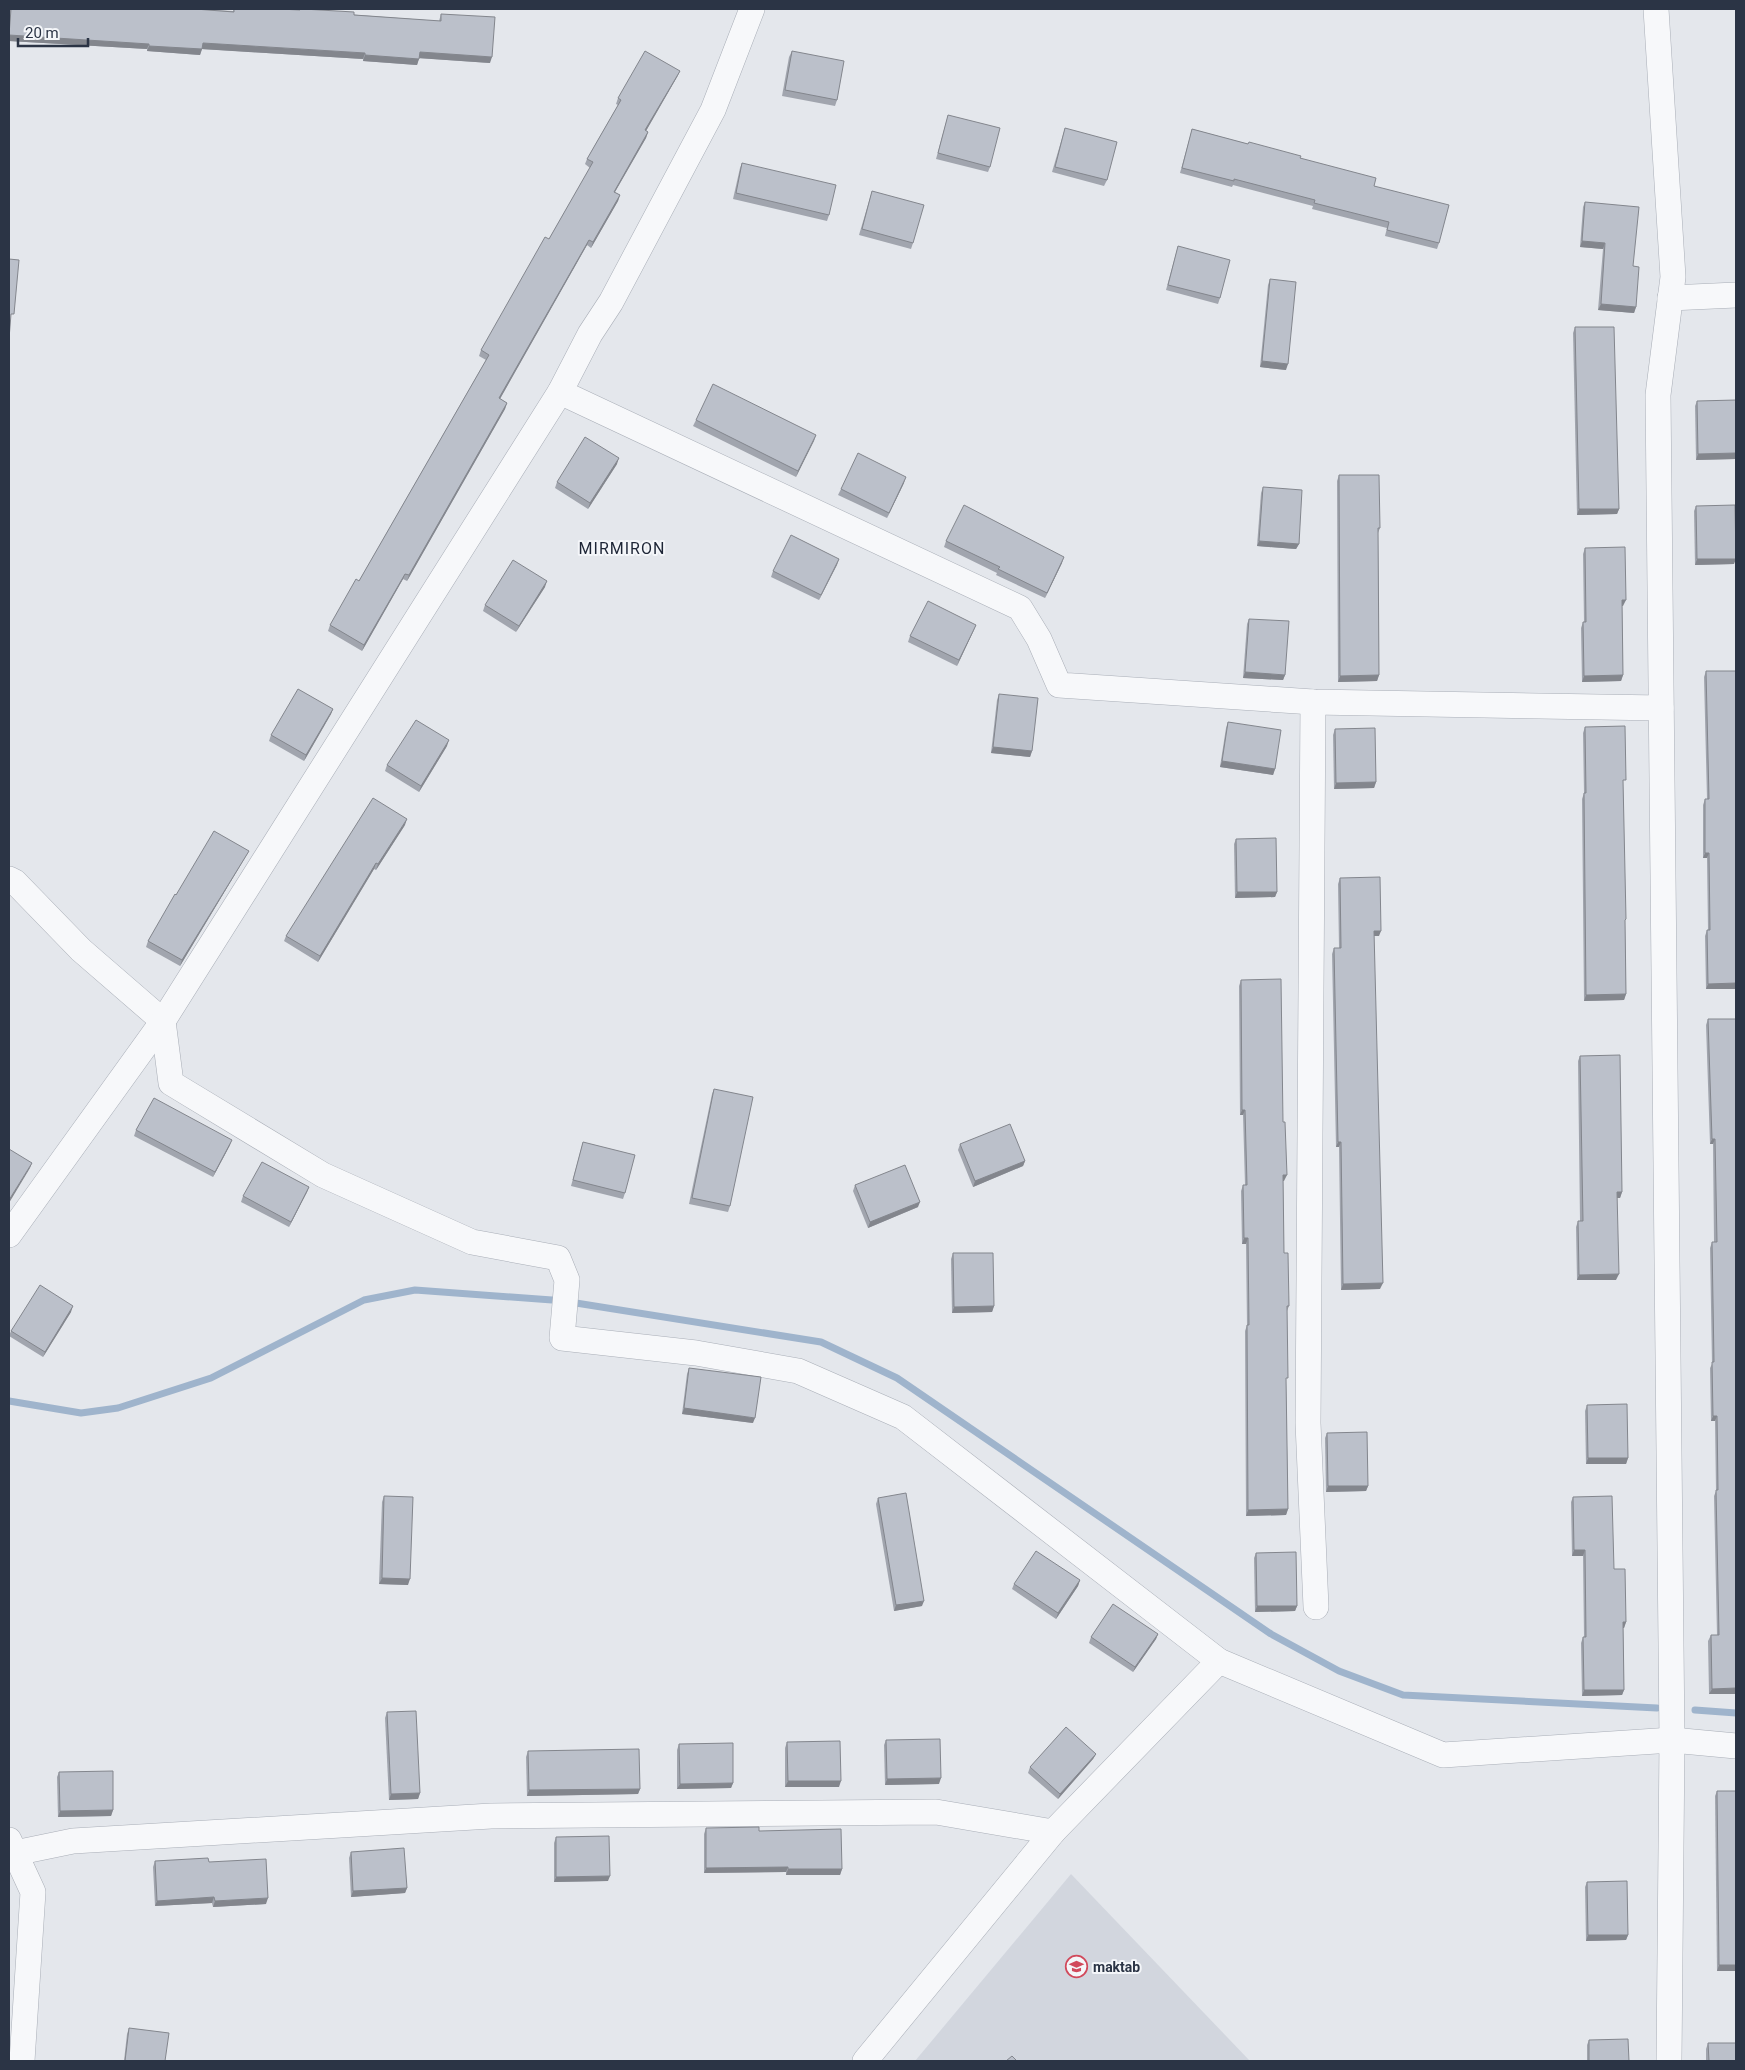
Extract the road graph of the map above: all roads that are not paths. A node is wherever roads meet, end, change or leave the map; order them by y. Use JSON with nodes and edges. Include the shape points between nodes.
{"nodes":[{"id":1,"x":752,"y":9,"type":"edge"},
{"id":2,"x":1656,"y":9,"type":"edge"},
{"id":3,"x":1736,"y":295,"type":"edge"},
{"id":4,"x":1670,"y":298,"type":"junction"},
{"id":5,"x":560,"y":392,"type":"junction"},
{"id":6,"x":1313,"y":702,"type":"junction"},
{"id":7,"x":1661,"y":708,"type":"junction"},
{"id":8,"x":9,"y":879,"type":"edge"},
{"id":9,"x":162,"y":1021,"type":"junction"},
{"id":10,"x":9,"y":1235,"type":"edge"},
{"id":11,"x":1316,"y":1607,"type":"dead end"},
{"id":12,"x":1219,"y":1661,"type":"junction"},
{"id":13,"x":1672,"y":1740,"type":"junction"},
{"id":14,"x":1736,"y":1746,"type":"edge"},
{"id":15,"x":1053,"y":1832,"type":"junction"},
{"id":16,"x":12,"y":1847,"type":"edge"},
{"id":17,"x":17,"y":2006,"type":"edge"},
{"id":18,"x":22,"y":2061,"type":"edge"},
{"id":19,"x":865,"y":2061,"type":"edge"},
{"id":20,"x":1669,"y":2061,"type":"edge"}],
"edges":[{"from":1,"to":5,"type":"street","via":[[714,110]]},
{"from":2,"to":4,"type":"street","via":[[1673,277]]},
{"from":3,"to":4,"type":"street"},
{"from":4,"to":7,"type":"street","via":[[1658,395]]},
{"from":5,"to":6,"type":"street","via":[[1020,608],[1040,639],[1059,685]]},
{"from":5,"to":9,"type":"street"},
{"from":6,"to":7,"type":"street"},
{"from":6,"to":11,"type":"street","via":[[1308,1423]]},
{"from":7,"to":13,"type":"street"},
{"from":8,"to":9,"type":"street","via":[[81,950]]},
{"from":9,"to":10,"type":"street"},
{"from":9,"to":12,"type":"street","via":[[171,1083],[324,1175],[472,1242],[558,1258],[567,1280],[562,1338],[696,1353],[798,1371],[903,1417]]},
{"from":12,"to":13,"type":"street","via":[[1443,1754]]},
{"from":12,"to":15,"type":"street"},
{"from":13,"to":14,"type":"street"},
{"from":13,"to":20,"type":"street"},
{"from":15,"to":16,"type":"street","via":[[936,1812],[491,1816]]},
{"from":15,"to":19,"type":"street"},
{"from":16,"to":17,"type":"street","via":[[33,1892]]},
{"from":17,"to":18,"type":"street"}]}
